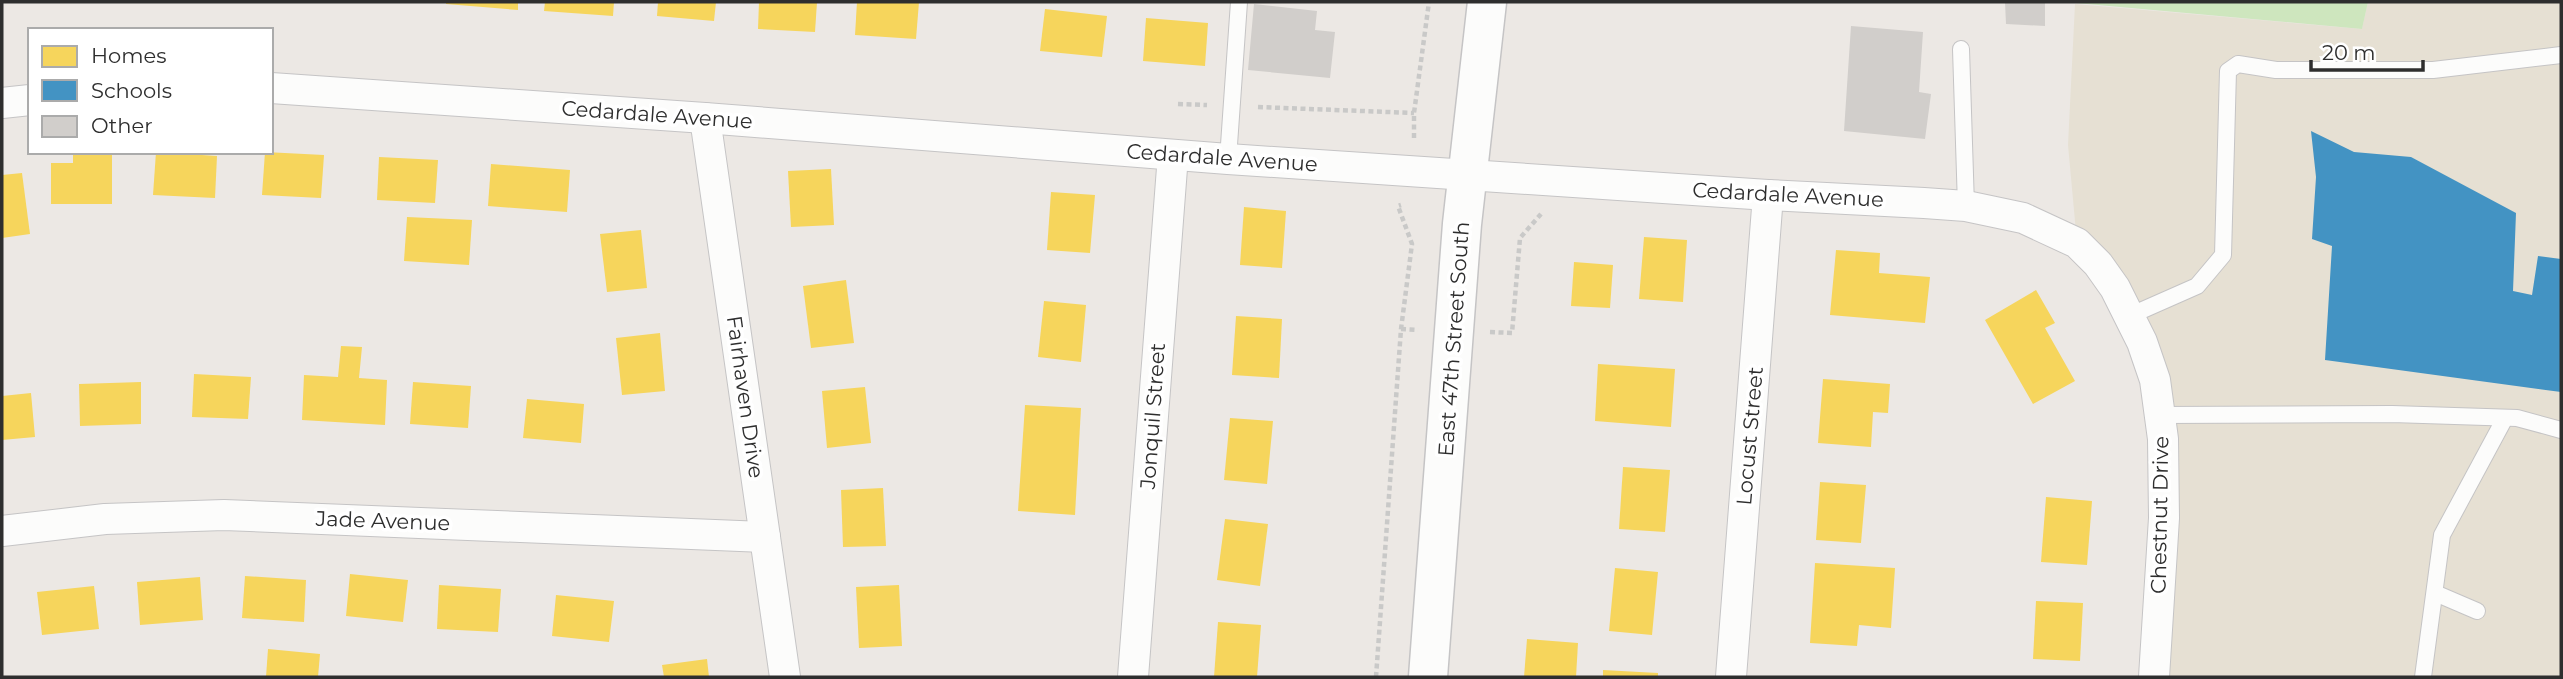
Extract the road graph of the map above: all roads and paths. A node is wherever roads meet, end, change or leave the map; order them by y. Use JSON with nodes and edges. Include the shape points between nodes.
{"nodes":[{"id":1,"x":1239,"y":2,"type":"edge"},
{"id":2,"x":1429,"y":2,"type":"edge"},
{"id":3,"x":1488,"y":2,"type":"edge"},
{"id":4,"x":1961,"y":49,"type":"dead end"},
{"id":5,"x":2561,"y":55,"type":"edge"},
{"id":6,"x":273,"y":88,"type":"edge"},
{"id":7,"x":28,"y":100,"type":"edge"},
{"id":8,"x":2,"y":103,"type":"edge"},
{"id":9,"x":1178,"y":104,"type":"dead end"},
{"id":10,"x":1231,"y":106,"type":"junction"},
{"id":11,"x":1414,"y":113,"type":"junction"},
{"id":12,"x":705,"y":118,"type":"junction"},
{"id":13,"x":1173,"y":155,"type":"junction"},
{"id":14,"x":1228,"y":159,"type":"junction"},
{"id":15,"x":1414,"y":171,"type":"junction"},
{"id":16,"x":1468,"y":174,"type":"junction"},
{"id":17,"x":1768,"y":195,"type":"junction"},
{"id":18,"x":1966,"y":206,"type":"junction"},
{"id":19,"x":2129,"y":316,"type":"junction"},
{"id":20,"x":2160,"y":415,"type":"junction"},
{"id":21,"x":2505,"y":418,"type":"junction"},
{"id":22,"x":2561,"y":430,"type":"edge"},
{"id":23,"x":2,"y":531,"type":"edge"},
{"id":24,"x":765,"y":537,"type":"junction"},
{"id":25,"x":2435,"y":593,"type":"junction"},
{"id":26,"x":2477,"y":611,"type":"dead end"},
{"id":27,"x":785,"y":677,"type":"edge"},
{"id":28,"x":1133,"y":677,"type":"edge"},
{"id":29,"x":1376,"y":677,"type":"edge"},
{"id":30,"x":1428,"y":677,"type":"edge"},
{"id":31,"x":1731,"y":677,"type":"edge"},
{"id":32,"x":2154,"y":677,"type":"edge"},
{"id":33,"x":2423,"y":677,"type":"edge"}],
"edges":[{"from":1,"to":10,"type":"lane"},
{"from":2,"to":11,"type":"path"},
{"from":3,"to":16,"type":"main road","name":"East 47th Street South"},
{"from":4,"to":18,"type":"lane"},
{"from":5,"to":19,"type":"lane","via":[[2432,70],[2276,70],[2238,64],[2228,71],[2223,255],[2197,286]]},
{"from":6,"to":12,"type":"street","name":"Cedardale Avenue"},
{"from":7,"to":8,"type":"street"},
{"from":9,"to":10,"type":"path"},
{"from":10,"to":11,"type":"path"},
{"from":10,"to":14,"type":"lane"},
{"from":11,"to":15,"type":"path"},
{"from":12,"to":13,"type":"street","name":"Cedardale Avenue"},
{"from":12,"to":24,"type":"street","name":"Fairhaven Drive"},
{"from":13,"to":14,"type":"street","name":"Cedardale Avenue"},
{"from":13,"to":28,"type":"street","name":"Jonquil Street"},
{"from":14,"to":15,"type":"street","name":"Cedardale Avenue"},
{"from":15,"to":16,"type":"street","name":"Cedardale Avenue"},
{"from":15,"to":29,"type":"path","via":[[1413,201],[1398,206],[1412,244],[1402,319]]},
{"from":16,"to":17,"type":"street","name":"Cedardale Avenue"},
{"from":16,"to":30,"type":"main road","name":"East 47th Street South"},
{"from":17,"to":18,"type":"street","name":"Cedardale Avenue"},
{"from":17,"to":31,"type":"street","name":"Locust Street"},
{"from":18,"to":19,"type":"street","name":"Cedardale Avenue","via":[[2023,218],[2077,243],[2098,264]]},
{"from":19,"to":20,"type":"street","name":"Chestnut Drive","via":[[2155,380]]},
{"from":20,"to":21,"type":"lane"},
{"from":20,"to":32,"type":"street","name":"Chestnut Drive","via":[[2164,519]]},
{"from":21,"to":22,"type":"lane"},
{"from":21,"to":25,"type":"lane","via":[[2442,535]]},
{"from":23,"to":24,"type":"street","name":"Jade Avenue","via":[[105,519],[224,515]]},
{"from":24,"to":27,"type":"street","name":"Fairhaven Drive"},
{"from":25,"to":26,"type":"lane"},
{"from":25,"to":33,"type":"lane"}]}
